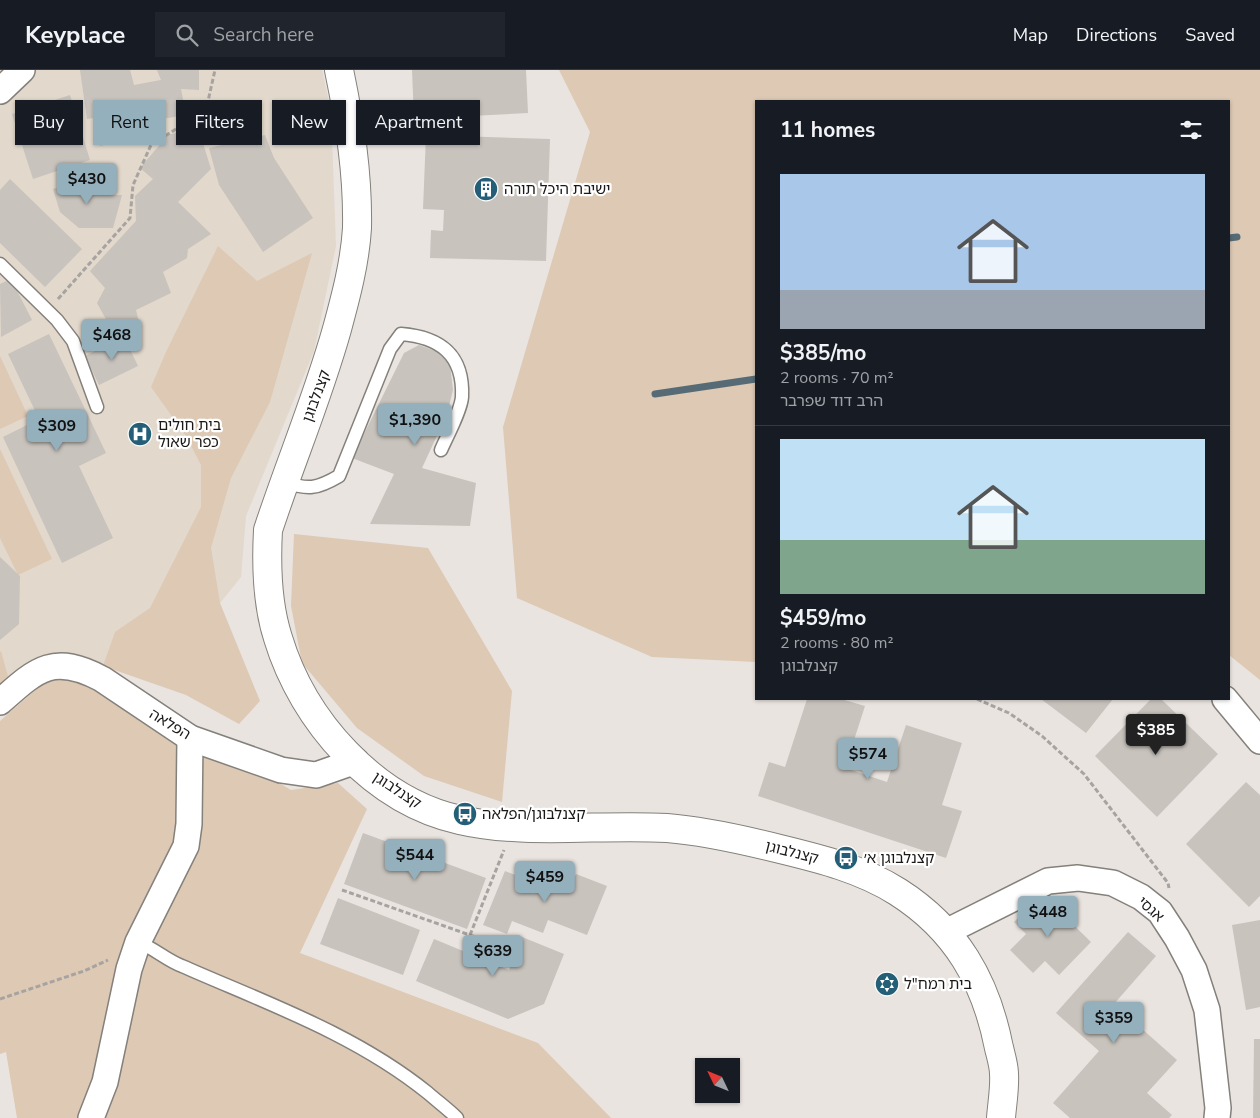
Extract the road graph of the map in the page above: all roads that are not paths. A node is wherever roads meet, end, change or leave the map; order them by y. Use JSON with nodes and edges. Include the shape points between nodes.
{"nodes":[{"id":1,"x":22,"y":70,"type":"edge"},
{"id":2,"x":339,"y":70,"type":"edge"},
{"id":3,"x":0,"y":91,"type":"edge"},
{"id":4,"x":0,"y":264,"type":"edge"},
{"id":5,"x":97,"y":407,"type":"dead end"},
{"id":6,"x":441,"y":450,"type":"dead end"},
{"id":7,"x":284,"y":482,"type":"junction"},
{"id":8,"x":1226,"y":700,"type":"edge"},
{"id":9,"x":0,"y":702,"type":"edge"},
{"id":10,"x":190,"y":738,"type":"junction"},
{"id":11,"x":1260,"y":741,"type":"edge"},
{"id":12,"x":356,"y":761,"type":"junction"},
{"id":13,"x":946,"y":932,"type":"junction"},
{"id":14,"x":138,"y":942,"type":"junction"},
{"id":15,"x":92,"y":1118,"type":"edge"},
{"id":16,"x":457,"y":1118,"type":"edge"},
{"id":17,"x":1001,"y":1118,"type":"edge"},
{"id":18,"x":1217,"y":1118,"type":"edge"}],
"edges":[{"from":1,"to":3,"type":"street"},
{"from":2,"to":7,"type":"street","name":"קצנלבוגן","via":[[355,167],[357,230],[349,288],[328,361]]},
{"from":4,"to":5,"type":"lane","via":[[73,341]]},
{"from":6,"to":7,"type":"lane","via":[[462,398],[460,370],[446,348],[423,336],[401,334],[390,349],[339,476],[315,487],[302,488]]},
{"from":7,"to":12,"type":"street","name":"קצנלבוגן","via":[[268,530],[266,558],[277,638],[299,687],[318,719],[335,742]]},
{"from":8,"to":11,"type":"street"},
{"from":9,"to":10,"type":"street","name":"הפלאה","via":[[28,677],[46,667],[68,666],[102,679]]},
{"from":10,"to":12,"type":"street","name":"הפלאה","via":[[282,770],[316,775]]},
{"from":10,"to":14,"type":"street","via":[[186,846]]},
{"from":12,"to":13,"type":"street","name":"קצנלבוגן","via":[[402,796],[432,812],[458,820],[514,827],[668,828],[701,832],[851,868],[877,880],[923,910]]},
{"from":13,"to":17,"type":"street","name":"קצנלבוגן","via":[[983,989],[995,1027],[1004,1075]]},
{"from":13,"to":18,"type":"street","name":"אגסי","via":[[1048,881],[1078,878],[1113,883],[1141,897],[1160,912],[1194,970],[1207,1010]]},
{"from":14,"to":15,"type":"street","via":[[129,969],[105,1082]]},
{"from":14,"to":16,"type":"lane","via":[[180,965],[243,990],[343,1037],[377,1056]]}]}
